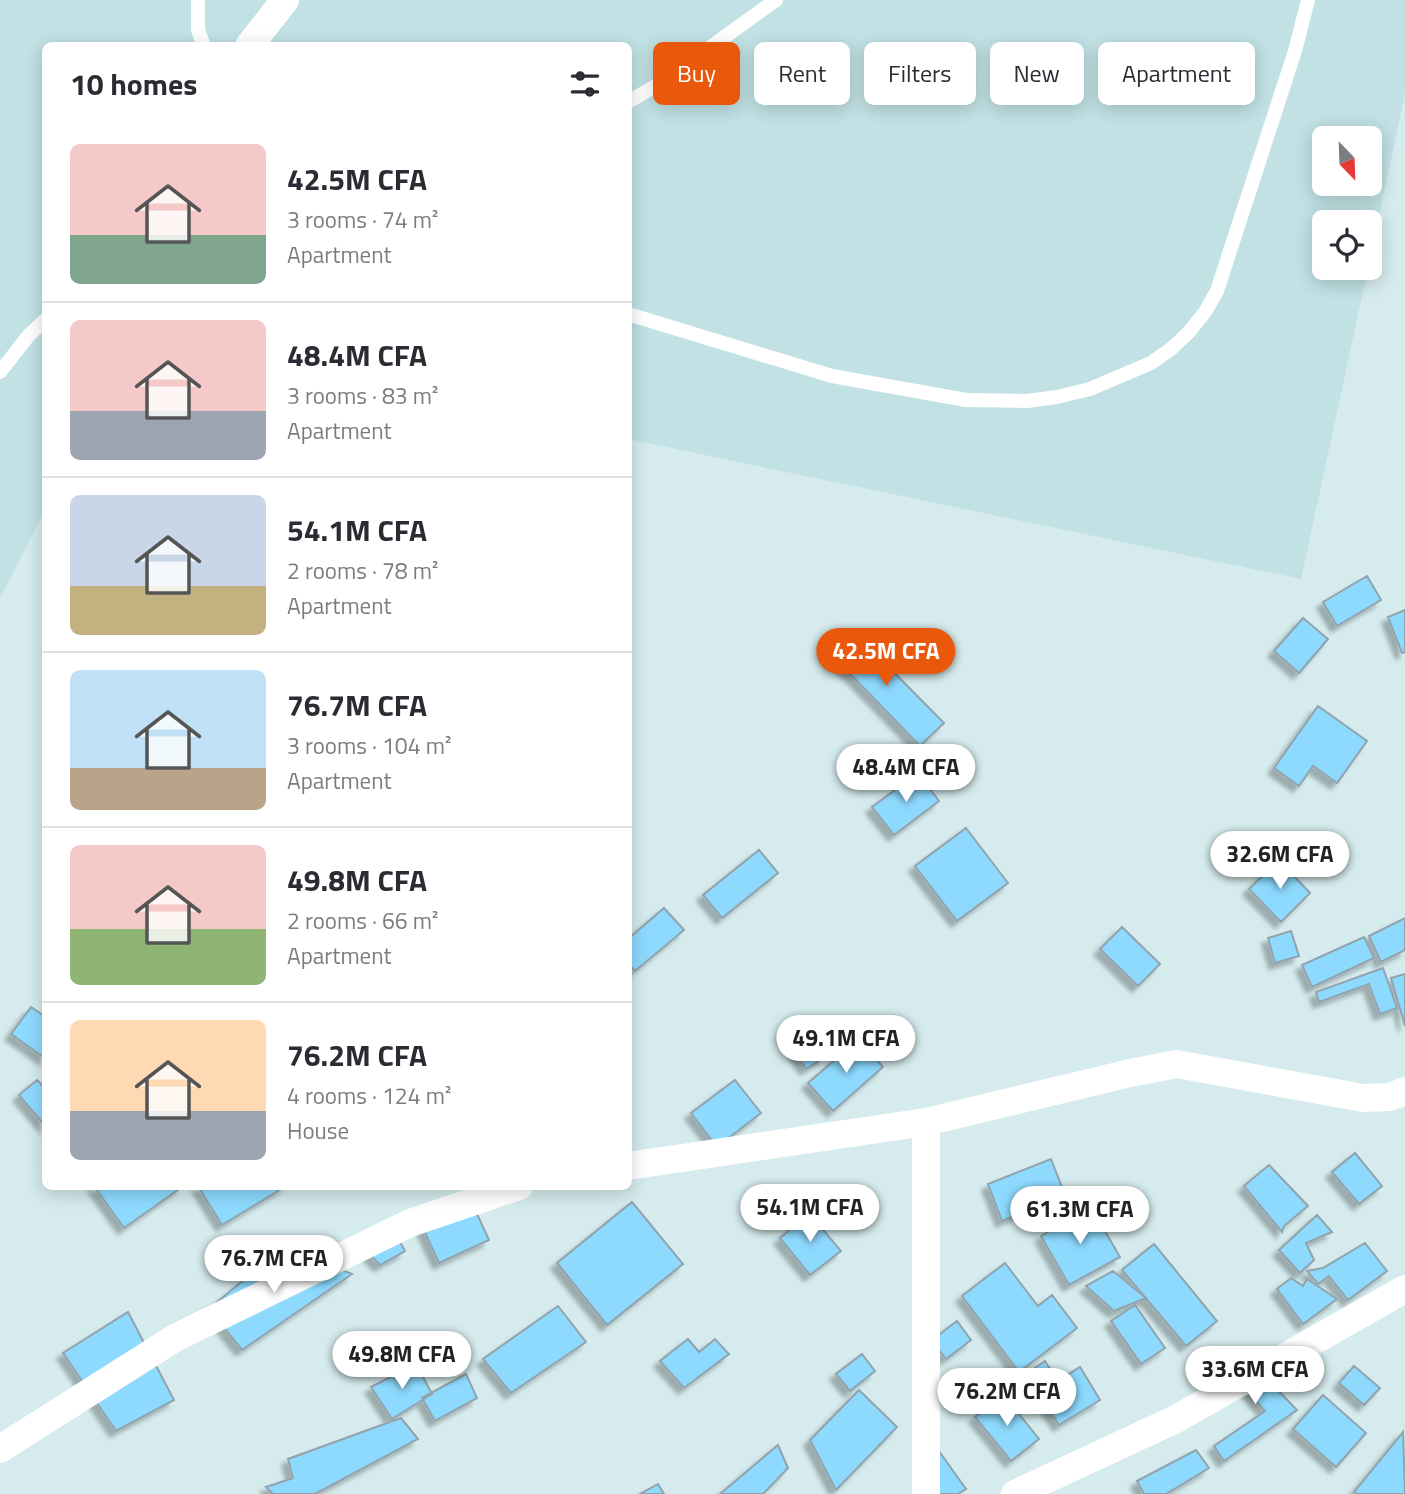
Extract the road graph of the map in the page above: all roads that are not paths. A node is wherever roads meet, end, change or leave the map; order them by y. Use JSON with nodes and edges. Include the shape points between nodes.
{"nodes":[{"id":1,"x":198,"y":0,"type":"edge"},
{"id":2,"x":285,"y":0,"type":"edge"},
{"id":3,"x":776,"y":0,"type":"edge"},
{"id":4,"x":1308,"y":0,"type":"edge"},
{"id":5,"x":202,"y":42,"type":"edge"},
{"id":6,"x":252,"y":42,"type":"edge"},
{"id":7,"x":632,"y":100,"type":"edge"},
{"id":8,"x":632,"y":315,"type":"edge"},
{"id":9,"x":42,"y":323,"type":"edge"},
{"id":10,"x":0,"y":372,"type":"edge"},
{"id":11,"x":1405,"y":1091,"type":"edge"},
{"id":12,"x":926,"y":1122,"type":"junction"},
{"id":13,"x":632,"y":1165,"type":"edge"},
{"id":14,"x":507,"y":1190,"type":"edge"},
{"id":15,"x":1405,"y":1289,"type":"edge"},
{"id":16,"x":0,"y":1449,"type":"edge"},
{"id":17,"x":926,"y":1494,"type":"edge"},
{"id":18,"x":1015,"y":1494,"type":"edge"}],
"edges":[{"from":1,"to":5,"type":"lane"},
{"from":2,"to":6,"type":"street"},
{"from":3,"to":7,"type":"lane"},
{"from":4,"to":8,"type":"lane","via":[[1217,291],[1197,322],[1171,349],[1121,377],[1057,397],[966,400],[832,376]]},
{"from":9,"to":10,"type":"lane"},
{"from":11,"to":12,"type":"street","via":[[1363,1098],[1177,1064]]},
{"from":12,"to":13,"type":"street"},
{"from":12,"to":17,"type":"street"},
{"from":14,"to":16,"type":"street","via":[[410,1223],[175,1338]]},
{"from":15,"to":18,"type":"street","via":[[1176,1419]]}]}
